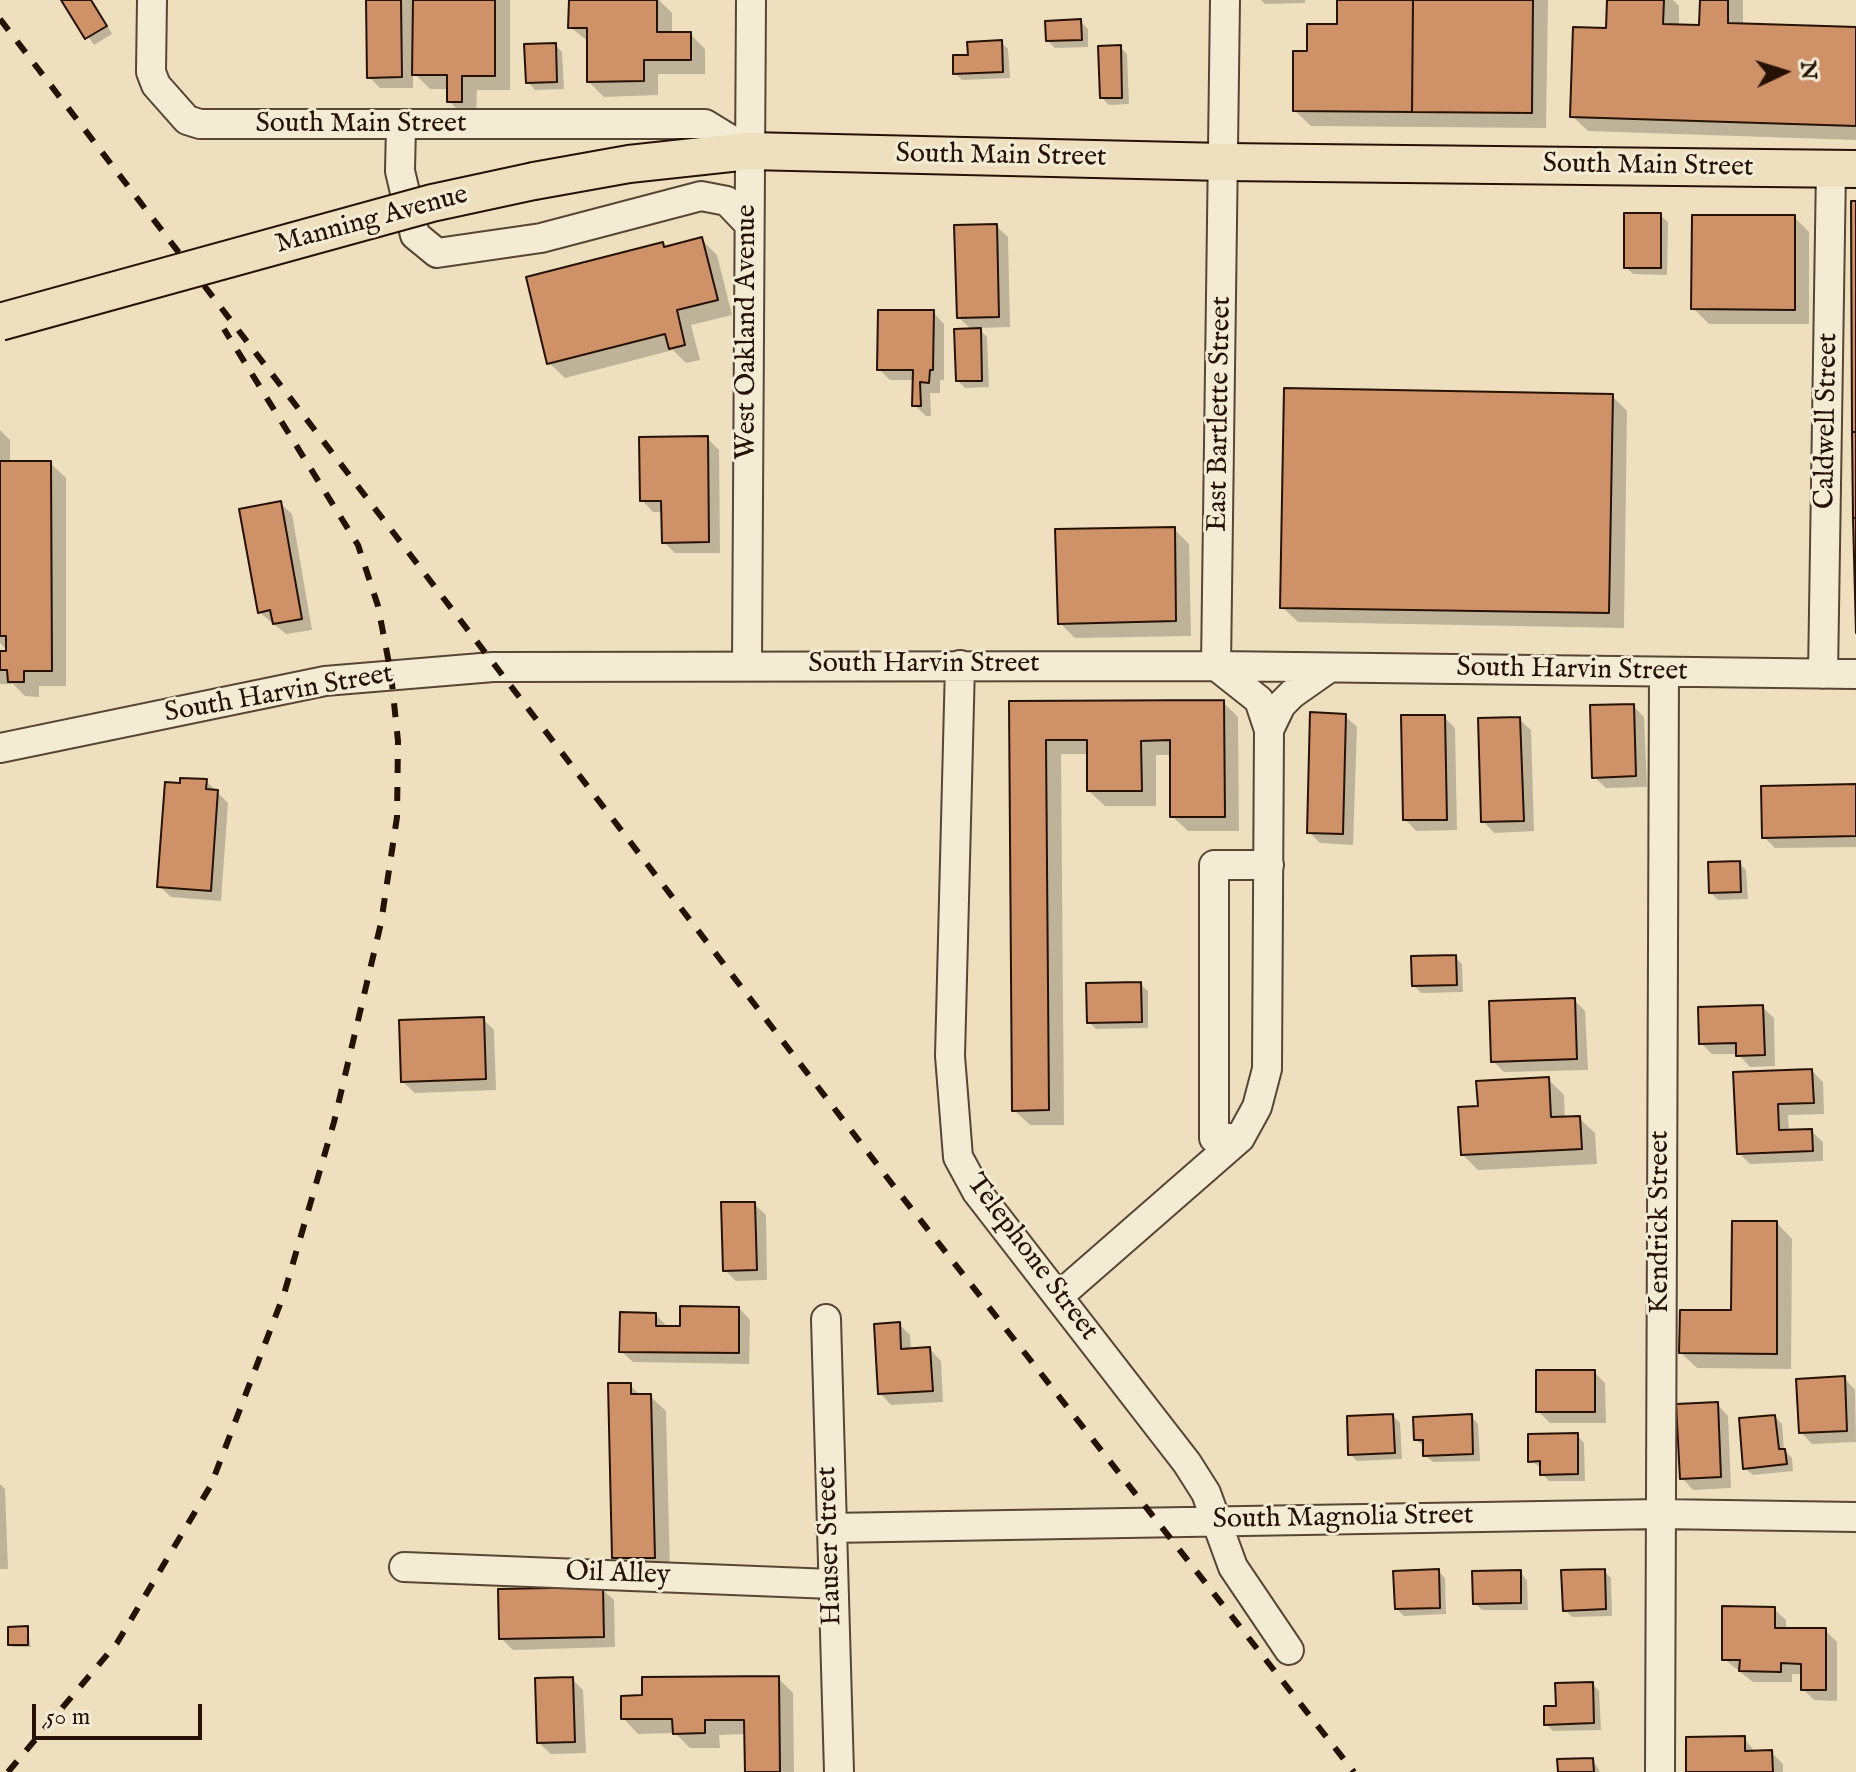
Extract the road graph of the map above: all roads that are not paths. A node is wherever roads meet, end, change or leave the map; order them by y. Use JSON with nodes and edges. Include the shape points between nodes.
{"nodes":[{"id":1,"x":152,"y":0,"type":"edge"},
{"id":2,"x":751,"y":0,"type":"edge"},
{"id":3,"x":1225,"y":0,"type":"edge"},
{"id":4,"x":401,"y":125,"type":"junction"},
{"id":5,"x":749,"y":151,"type":"junction"},
{"id":6,"x":1224,"y":162,"type":"junction"},
{"id":7,"x":1843,"y":169,"type":"edge"},
{"id":8,"x":748,"y":223,"type":"junction"},
{"id":9,"x":0,"y":322,"type":"edge"},
{"id":10,"x":747,"y":664,"type":"junction"},
{"id":11,"x":960,"y":665,"type":"junction"},
{"id":12,"x":1216,"y":666,"type":"junction"},
{"id":13,"x":1329,"y":668,"type":"junction"},
{"id":14,"x":1664,"y":672,"type":"junction"},
{"id":15,"x":1823,"y":674,"type":"junction"},
{"id":16,"x":1856,"y":674,"type":"edge"},
{"id":17,"x":1269,"y":730,"type":"junction"},
{"id":18,"x":0,"y":748,"type":"edge"},
{"id":19,"x":1269,"y":865,"type":"junction"},
{"id":20,"x":1240,"y":1138,"type":"junction"},
{"id":21,"x":1059,"y":1296,"type":"junction"},
{"id":22,"x":826,"y":1319,"type":"dead end"},
{"id":23,"x":1660,"y":1514,"type":"junction"},
{"id":24,"x":1856,"y":1517,"type":"edge"},
{"id":25,"x":1215,"y":1521,"type":"junction"},
{"id":26,"x":830,"y":1528,"type":"junction"},
{"id":27,"x":404,"y":1567,"type":"dead end"},
{"id":28,"x":832,"y":1584,"type":"junction"},
{"id":29,"x":1289,"y":1650,"type":"dead end"},
{"id":30,"x":839,"y":1772,"type":"edge"},
{"id":31,"x":1660,"y":1772,"type":"edge"}],
"edges":[{"from":1,"to":4,"type":"street","name":"South Main Street","via":[[151,72],[163,97],[187,120]]},
{"from":2,"to":5,"type":"street","name":"West Oakland Avenue"},
{"from":3,"to":6,"type":"street","name":"East Bartlette Street"},
{"from":4,"to":5,"type":"street","name":"South Main Street","via":[[705,124]]},
{"from":4,"to":8,"type":"street","via":[[400,171],[415,235],[437,253],[541,238],[701,196],[727,201]]},
{"from":5,"to":6,"type":"main road","name":"South Main Street"},
{"from":5,"to":8,"type":"street","name":"West Oakland Avenue"},
{"from":5,"to":9,"type":"main road","name":"Manning Avenue","bridge":true,"via":[[629,164],[432,203]]},
{"from":6,"to":7,"type":"main road","name":"South Main Street"},
{"from":6,"to":12,"type":"street","name":"East Bartlette Street"},
{"from":7,"to":15,"type":"street","name":"Caldwell Street"},
{"from":8,"to":10,"type":"street","name":"West Oakland Avenue"},
{"from":10,"to":11,"type":"street","name":"South Harvin Street"},
{"from":10,"to":18,"type":"street","name":"South Harvin Street","via":[[493,667],[325,681]]},
{"from":11,"to":12,"type":"street","name":"South Harvin Street"},
{"from":11,"to":21,"type":"street","name":"Telephone Street","via":[[950,1056],[958,1157],[977,1192]]},
{"from":12,"to":13,"type":"street","name":"South Harvin Street"},
{"from":12,"to":17,"type":"street","via":[[1259,700]]},
{"from":13,"to":14,"type":"street","name":"South Harvin Street"},
{"from":13,"to":17,"type":"street","via":[[1281,705]]},
{"from":14,"to":15,"type":"street","name":"South Harvin Street"},
{"from":14,"to":23,"type":"street","name":"Kendrick Street"},
{"from":15,"to":16,"type":"street","name":"South Harvin Street"},
{"from":17,"to":19,"type":"street"},
{"from":19,"to":20,"type":"street","via":[[1267,1069],[1257,1107]]},
{"from":19,"to":20,"type":"street","via":[[1214,865],[1214,1138]]},
{"from":20,"to":21,"type":"street"},
{"from":21,"to":25,"type":"street","name":"Telephone Street","via":[[1187,1463],[1206,1493]]},
{"from":22,"to":26,"type":"street","name":"Hauser Street"},
{"from":23,"to":24,"type":"street","name":"South Magnolia Street"},
{"from":23,"to":25,"type":"street","name":"South Magnolia Street"},
{"from":23,"to":31,"type":"street","name":"Kendrick Street"},
{"from":25,"to":26,"type":"street","name":"South Magnolia Street"},
{"from":25,"to":29,"type":"street","name":"Telephone Street","via":[[1233,1567]]},
{"from":26,"to":28,"type":"street","name":"Hauser Street"},
{"from":27,"to":28,"type":"street","name":"Oil Alley"},
{"from":28,"to":30,"type":"street","name":"Hauser Street"}]}
